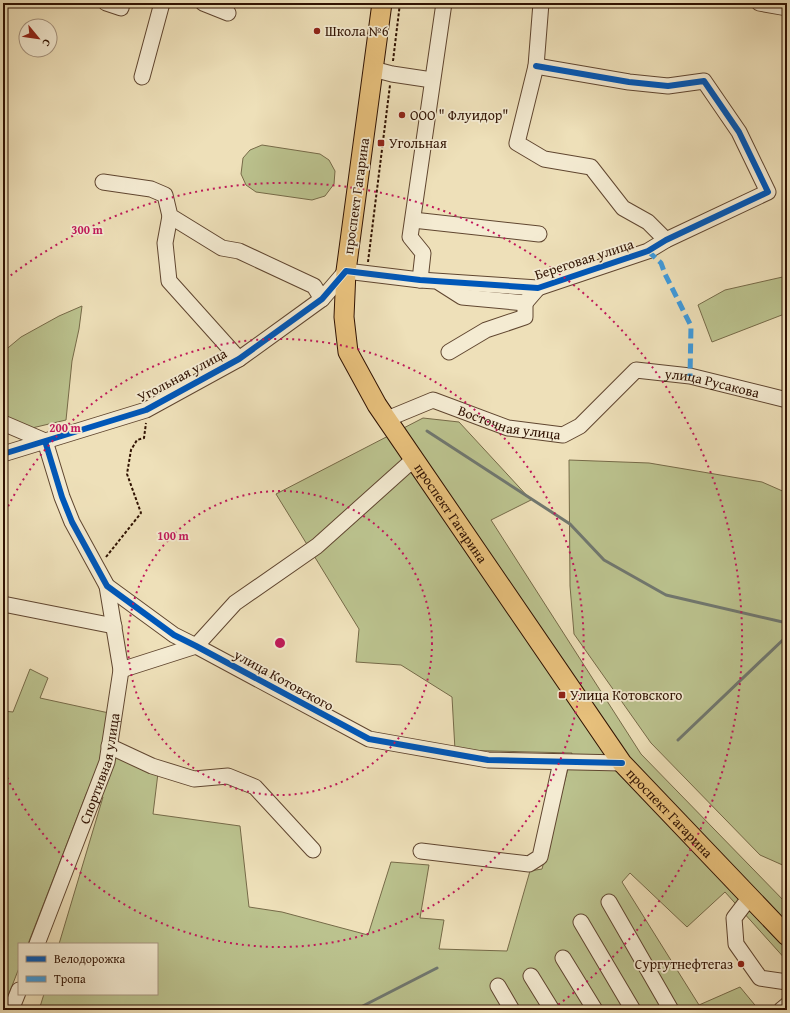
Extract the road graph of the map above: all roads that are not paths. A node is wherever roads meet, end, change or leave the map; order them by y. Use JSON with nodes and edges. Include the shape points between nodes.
{"nodes":[{"id":1,"x":106,"y":3,"type":"edge"},
{"id":2,"x":122,"y":3,"type":"edge"},
{"id":3,"x":162,"y":3,"type":"edge"},
{"id":4,"x":203,"y":3,"type":"edge"},
{"id":5,"x":382,"y":3,"type":"edge"},
{"id":6,"x":444,"y":3,"type":"edge"},
{"id":7,"x":541,"y":3,"type":"edge"},
{"id":8,"x":759,"y":3,"type":"edge"},
{"id":9,"x":787,"y":8,"type":"edge"},
{"id":10,"x":228,"y":13,"type":"dead end"},
{"id":11,"x":536,"y":66,"type":"junction"},
{"id":12,"x":373,"y":70,"type":"junction"},
{"id":13,"x":142,"y":77,"type":"dead end"},
{"id":14,"x":432,"y":80,"type":"junction"},
{"id":15,"x":103,"y":182,"type":"dead end"},
{"id":16,"x":170,"y":216,"type":"junction"},
{"id":17,"x":413,"y":220,"type":"junction"},
{"id":18,"x":539,"y":234,"type":"dead end"},
{"id":19,"x":666,"y":240,"type":"junction"},
{"id":20,"x":346,"y":271,"type":"junction"},
{"id":21,"x":420,"y":280,"type":"junction"},
{"id":22,"x":437,"y":281,"type":"junction"},
{"id":23,"x":538,"y":288,"type":"junction"},
{"id":24,"x":322,"y":299,"type":"junction"},
{"id":25,"x":525,"y":303,"type":"junction"},
{"id":26,"x":449,"y":352,"type":"dead end"},
{"id":27,"x":239,"y":359,"type":"junction"},
{"id":28,"x":636,"y":370,"type":"joint"},
{"id":29,"x":787,"y":400,"type":"edge"},
{"id":30,"x":387,"y":419,"type":"junction"},
{"id":31,"x":3,"y":423,"type":"edge"},
{"id":32,"x":45,"y":441,"type":"junction"},
{"id":33,"x":3,"y":454,"type":"edge"},
{"id":34,"x":414,"y":458,"type":"junction"},
{"id":35,"x":107,"y":586,"type":"junction"},
{"id":36,"x":3,"y":604,"type":"edge"},
{"id":37,"x":114,"y":626,"type":"junction"},
{"id":38,"x":196,"y":646,"type":"junction"},
{"id":39,"x":121,"y":670,"type":"junction"},
{"id":40,"x":109,"y":746,"type":"junction"},
{"id":41,"x":561,"y":762,"type":"junction"},
{"id":42,"x":622,"y":763,"type":"junction"},
{"id":43,"x":313,"y":850,"type":"dead end"},
{"id":44,"x":421,"y":852,"type":"dead end"},
{"id":45,"x":750,"y":897,"type":"junction"},
{"id":46,"x":609,"y":902,"type":"dead end"},
{"id":47,"x":581,"y":922,"type":"dead end"},
{"id":48,"x":787,"y":936,"type":"edge"},
{"id":49,"x":37,"y":943,"type":"edge"},
{"id":50,"x":563,"y":958,"type":"dead end"},
{"id":51,"x":532,"y":976,"type":"dead end"},
{"id":52,"x":787,"y":982,"type":"edge"},
{"id":53,"x":498,"y":986,"type":"dead end"},
{"id":54,"x":18,"y":992,"type":"edge"},
{"id":55,"x":787,"y":1006,"type":"edge"},
{"id":56,"x":11,"y":1010,"type":"edge"},
{"id":57,"x":512,"y":1010,"type":"edge"},
{"id":58,"x":552,"y":1010,"type":"edge"},
{"id":59,"x":594,"y":1010,"type":"edge"},
{"id":60,"x":633,"y":1010,"type":"edge"},
{"id":61,"x":671,"y":1010,"type":"edge"},
{"id":62,"x":781,"y":1010,"type":"edge"}],
"edges":[{"from":1,"to":2,"type":"street","via":[[121,8]]},
{"from":3,"to":13,"type":"street"},
{"from":4,"to":10,"type":"street"},
{"from":5,"to":12,"type":"main road","name":"проспект Гагарина"},
{"from":6,"to":14,"type":"street"},
{"from":7,"to":11,"type":"street"},
{"from":8,"to":9,"type":"street"},
{"from":11,"to":19,"type":"street","via":[[517,143],[544,159],[591,167],[624,208],[648,222]]},
{"from":11,"to":19,"type":"street","name":"Береговая улица","via":[[668,86],[704,81],[739,132],[768,192]]},
{"from":12,"to":14,"type":"street"},
{"from":12,"to":20,"type":"main road","name":"проспект Гагарина"},
{"from":14,"to":17,"type":"street"},
{"from":15,"to":16,"type":"street","via":[[151,189],[165,195]]},
{"from":16,"to":24,"type":"street","via":[[222,248],[239,251],[314,286]]},
{"from":16,"to":27,"type":"street","name":"Угольная улица","via":[[165,242],[169,281]]},
{"from":17,"to":18,"type":"street"},
{"from":17,"to":21,"type":"street","via":[[410,236],[423,253]]},
{"from":19,"to":23,"type":"street","name":"Береговая улица","via":[[648,251]]},
{"from":20,"to":21,"type":"street","name":"Береговая улица"},
{"from":20,"to":24,"type":"street","name":"Угольная улица"},
{"from":20,"to":30,"type":"main road","name":"проспект Гагарина","via":[[344,317],[348,352]]},
{"from":21,"to":22,"type":"street","name":"Береговая улица"},
{"from":22,"to":23,"type":"street","name":"Береговая улица"},
{"from":22,"to":25,"type":"street","via":[[462,296]]},
{"from":23,"to":25,"type":"street"},
{"from":24,"to":27,"type":"street","name":"Угольная улица"},
{"from":25,"to":26,"type":"street","via":[[525,317],[486,330]]},
{"from":27,"to":32,"type":"street","name":"Угольная улица","via":[[148,408]]},
{"from":28,"to":29,"type":"street","name":"улица Русакова","via":[[690,376]]},
{"from":28,"to":30,"type":"street","name":"Восточная улица","via":[[580,426],[563,435],[508,428],[433,400]]},
{"from":30,"to":34,"type":"main road","name":"проспект Гагарина"},
{"from":31,"to":32,"type":"street"},
{"from":32,"to":33,"type":"street","name":"Угольная улица"},
{"from":32,"to":35,"type":"street","name":"улица Котовского","via":[[72,522]]},
{"from":34,"to":38,"type":"street","via":[[317,546],[235,603]]},
{"from":34,"to":42,"type":"main road","name":"проспект Гагарина"},
{"from":35,"to":37,"type":"street","name":"Спортивная улица"},
{"from":35,"to":38,"type":"street","name":"улица Котовского","via":[[174,635]]},
{"from":36,"to":37,"type":"street"},
{"from":37,"to":39,"type":"street","name":"Спортивная улица"},
{"from":38,"to":39,"type":"street"},
{"from":38,"to":41,"type":"street","name":"улица Котовского","via":[[369,740],[488,760]]},
{"from":39,"to":40,"type":"street","name":"Спортивная улица"},
{"from":40,"to":43,"type":"street","via":[[152,766],[194,779],[228,776],[255,787]]},
{"from":40,"to":49,"type":"street","name":"Спортивная улица","via":[[107,762]]},
{"from":41,"to":42,"type":"street","name":"улица Котовского"},
{"from":41,"to":44,"type":"street","via":[[540,857],[529,864]]},
{"from":42,"to":45,"type":"main road","name":"проспект Гагарина"},
{"from":45,"to":48,"type":"main road","name":"проспект Гагарина"},
{"from":45,"to":52,"type":"street","via":[[734,918],[736,944],[760,978]]},
{"from":46,"to":61,"type":"street"},
{"from":47,"to":60,"type":"street"},
{"from":50,"to":59,"type":"street"},
{"from":51,"to":58,"type":"street"},
{"from":53,"to":57,"type":"street"},
{"from":54,"to":56,"type":"street"},
{"from":55,"to":62,"type":"street"}]}
